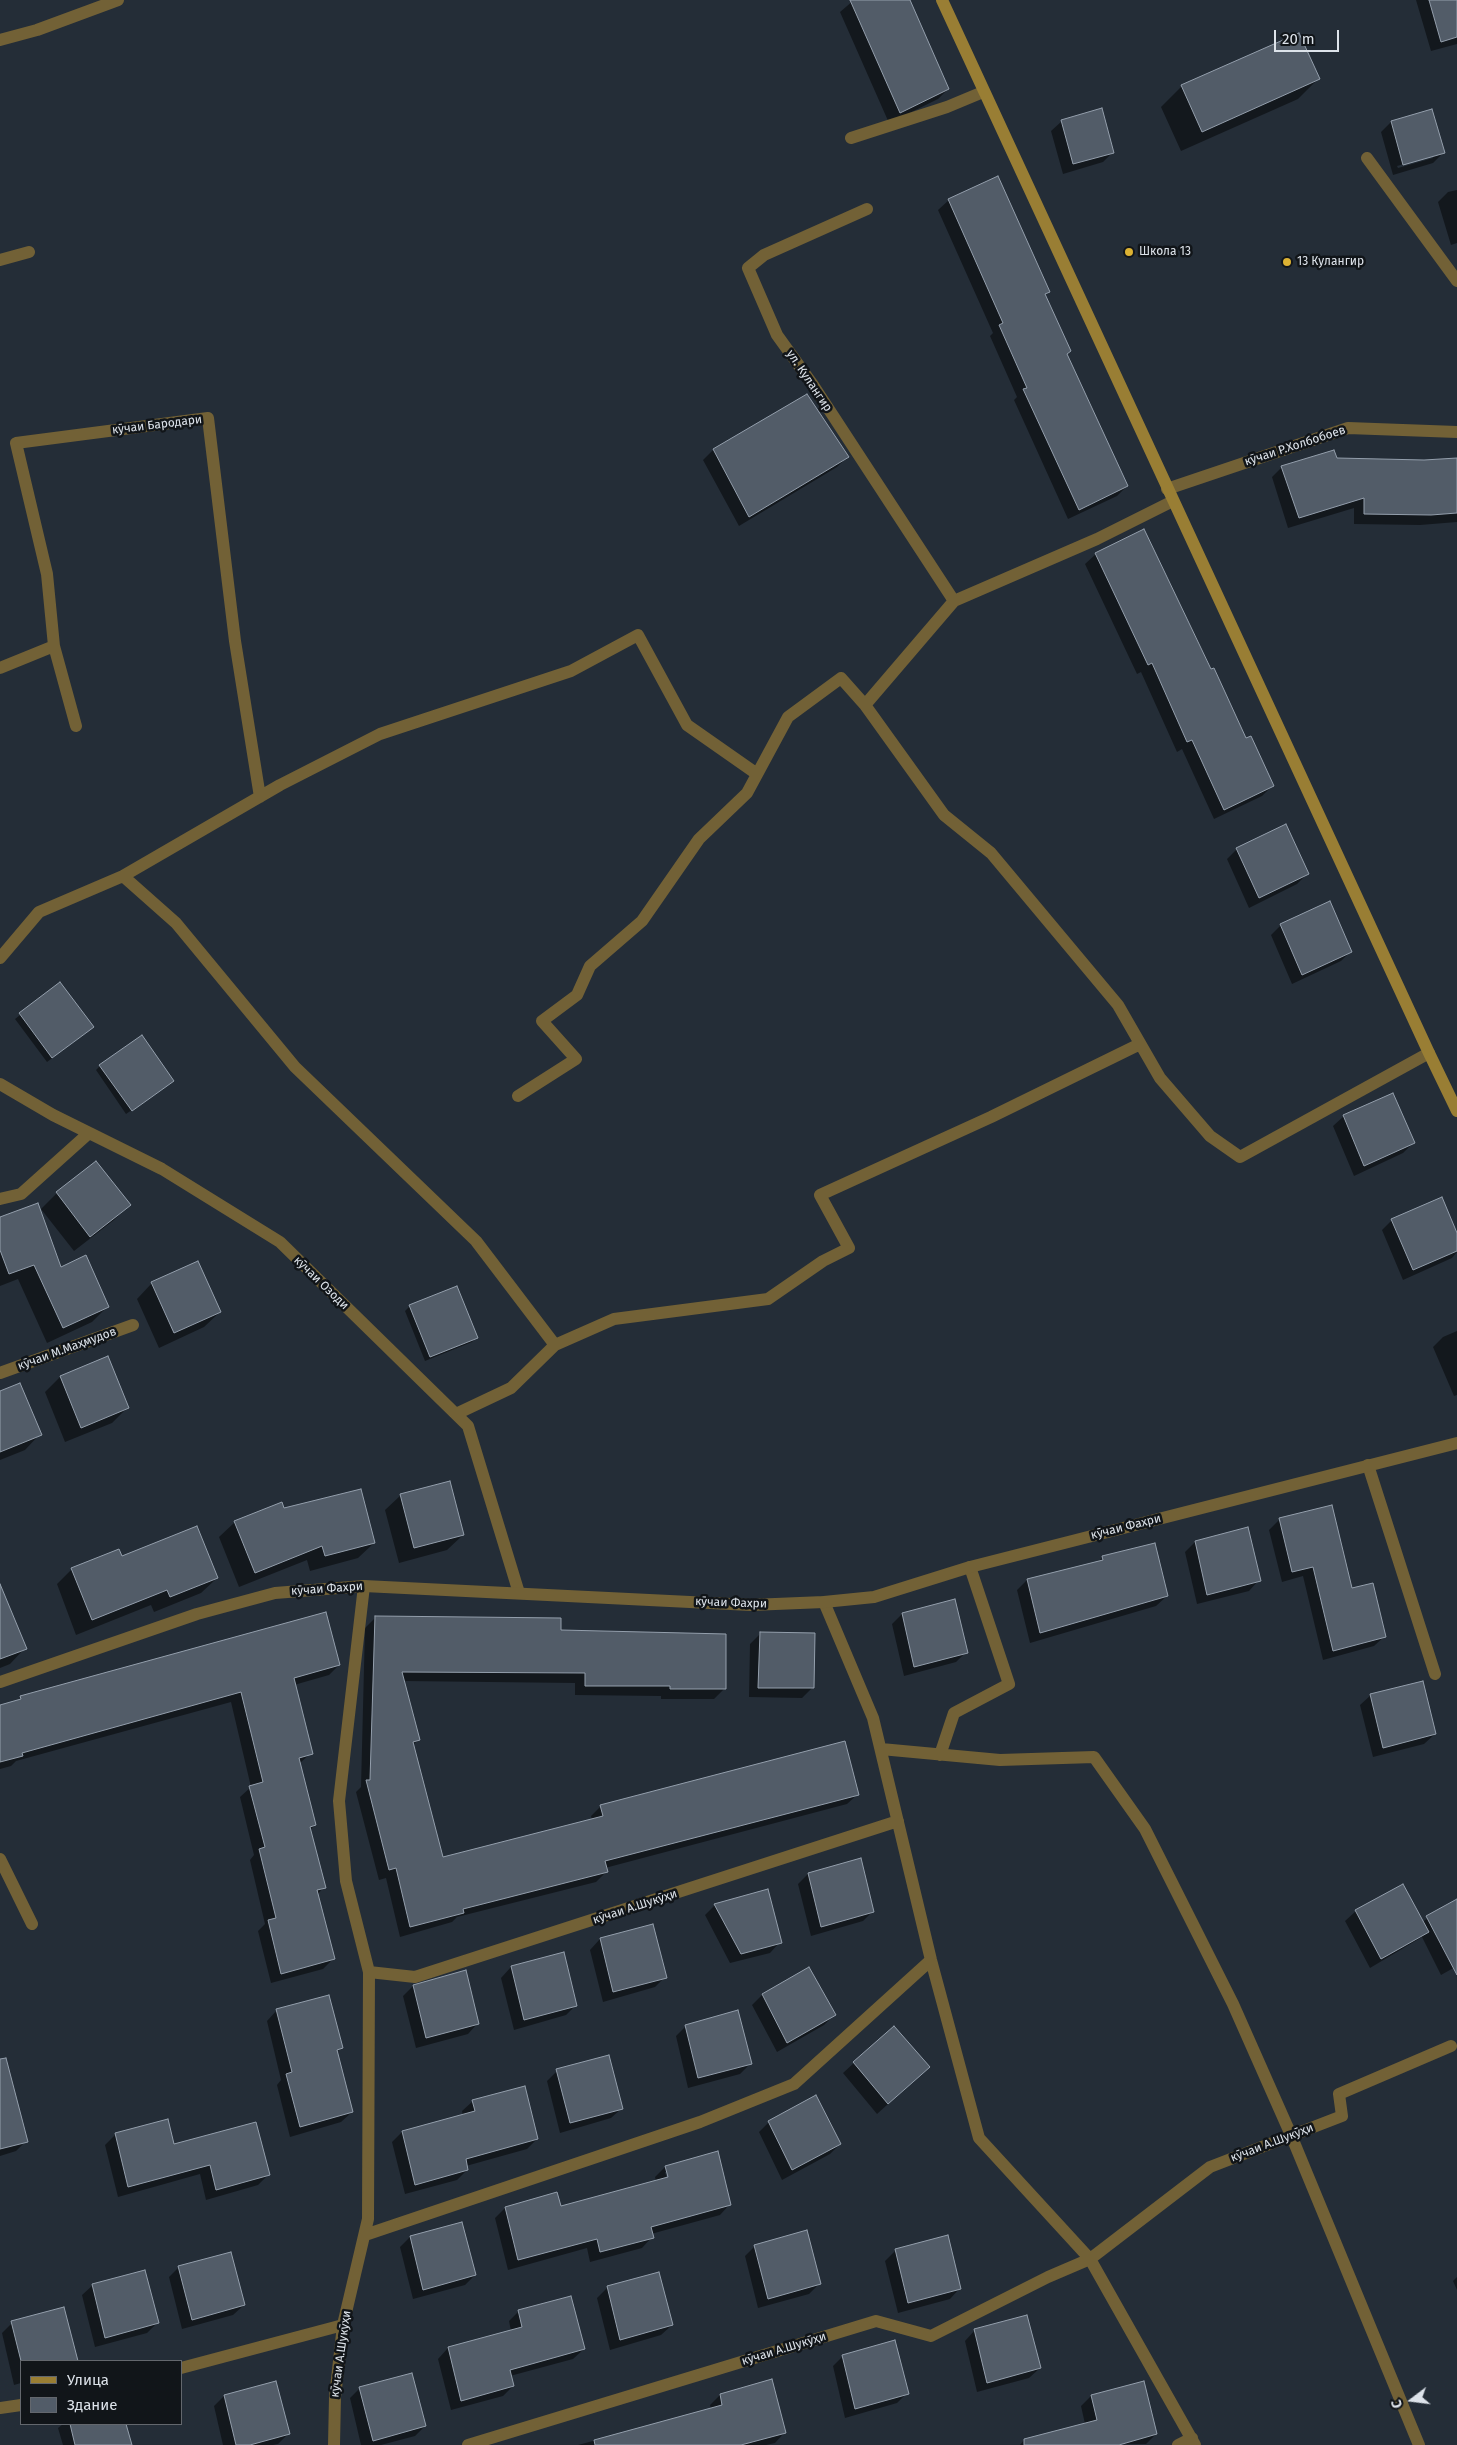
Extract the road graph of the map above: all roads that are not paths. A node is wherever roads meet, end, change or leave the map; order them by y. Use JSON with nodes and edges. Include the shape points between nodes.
{"nodes":[{"id":1,"x":118,"y":0,"type":"edge"},
{"id":2,"x":942,"y":0,"type":"edge"},
{"id":3,"x":0,"y":40,"type":"edge"},
{"id":4,"x":983,"y":92,"type":"junction"},
{"id":5,"x":851,"y":138,"type":"dead end"},
{"id":6,"x":1367,"y":158,"type":"dead end"},
{"id":7,"x":867,"y":209,"type":"dead end"},
{"id":8,"x":29,"y":252,"type":"dead end"},
{"id":9,"x":0,"y":260,"type":"edge"},
{"id":10,"x":1457,"y":281,"type":"edge"},
{"id":11,"x":1457,"y":432,"type":"edge"},
{"id":12,"x":1167,"y":489,"type":"junction"},
{"id":13,"x":1173,"y":501,"type":"junction"},
{"id":14,"x":954,"y":600,"type":"junction"},
{"id":15,"x":54,"y":646,"type":"junction"},
{"id":16,"x":0,"y":668,"type":"edge"},
{"id":17,"x":865,"y":705,"type":"junction"},
{"id":18,"x":76,"y":726,"type":"dead end"},
{"id":19,"x":757,"y":774,"type":"junction"},
{"id":20,"x":260,"y":797,"type":"junction"},
{"id":21,"x":123,"y":876,"type":"junction"},
{"id":22,"x":0,"y":958,"type":"edge"},
{"id":23,"x":1140,"y":1044,"type":"junction"},
{"id":24,"x":1428,"y":1054,"type":"junction"},
{"id":25,"x":0,"y":1084,"type":"edge"},
{"id":26,"x":518,"y":1096,"type":"dead end"},
{"id":27,"x":1457,"y":1111,"type":"edge"},
{"id":28,"x":89,"y":1133,"type":"junction"},
{"id":29,"x":0,"y":1199,"type":"edge"},
{"id":30,"x":134,"y":1325,"type":"dead end"},
{"id":31,"x":555,"y":1345,"type":"junction"},
{"id":32,"x":0,"y":1373,"type":"edge"},
{"id":33,"x":456,"y":1414,"type":"junction"},
{"id":34,"x":1457,"y":1443,"type":"edge"},
{"id":35,"x":1368,"y":1465,"type":"junction"},
{"id":36,"x":970,"y":1567,"type":"junction"},
{"id":37,"x":364,"y":1586,"type":"junction"},
{"id":38,"x":519,"y":1594,"type":"junction"},
{"id":39,"x":824,"y":1602,"type":"junction"},
{"id":40,"x":1435,"y":1674,"type":"dead end"},
{"id":41,"x":0,"y":1682,"type":"edge"},
{"id":42,"x":881,"y":1749,"type":"junction"},
{"id":43,"x":940,"y":1755,"type":"junction"},
{"id":44,"x":898,"y":1821,"type":"junction"},
{"id":45,"x":0,"y":1859,"type":"edge"},
{"id":46,"x":32,"y":1924,"type":"dead end"},
{"id":47,"x":931,"y":1960,"type":"junction"},
{"id":48,"x":369,"y":1972,"type":"junction"},
{"id":49,"x":1451,"y":2046,"type":"dead end"},
{"id":50,"x":1291,"y":2136,"type":"junction"},
{"id":51,"x":365,"y":2235,"type":"junction"},
{"id":52,"x":1090,"y":2260,"type":"junction"},
{"id":53,"x":343,"y":2325,"type":"junction"},
{"id":54,"x":182,"y":2368,"type":"edge"},
{"id":55,"x":20,"y":2405,"type":"edge"},
{"id":56,"x":0,"y":2408,"type":"edge"},
{"id":57,"x":1194,"y":2442,"type":"edge"},
{"id":58,"x":334,"y":2445,"type":"edge"},
{"id":59,"x":468,"y":2445,"type":"edge"},
{"id":60,"x":1178,"y":2445,"type":"edge"},
{"id":61,"x":1419,"y":2445,"type":"edge"}],
"edges":[{"from":1,"to":3,"type":"street"},
{"from":2,"to":4,"type":"main road"},
{"from":4,"to":5,"type":"street"},
{"from":4,"to":12,"type":"main road"},
{"from":6,"to":10,"type":"street"},
{"from":7,"to":14,"type":"street","name":"ул. Кулангир","via":[[764,255],[748,268],[777,335]]},
{"from":8,"to":9,"type":"street"},
{"from":11,"to":12,"type":"street","name":"кӯчаи Р.Холбобоев","via":[[1348,428]]},
{"from":12,"to":13,"type":"main road"},
{"from":13,"to":14,"type":"street"},
{"from":13,"to":24,"type":"main road"},
{"from":14,"to":17,"type":"street"},
{"from":15,"to":16,"type":"street"},
{"from":15,"to":18,"type":"street","name":"кӯчаи Бародари"},
{"from":15,"to":20,"type":"street","name":"кӯчаи Бародари","via":[[47,574],[16,443],[208,418],[235,641]]},
{"from":17,"to":19,"type":"street","via":[[841,678],[788,717]]},
{"from":17,"to":23,"type":"street","via":[[944,815],[991,852],[1118,1005]]},
{"from":19,"to":20,"type":"street","via":[[688,725],[638,635],[571,671],[380,734]]},
{"from":19,"to":26,"type":"street","via":[[747,792],[699,839],[642,921],[590,966],[577,995],[542,1020],[576,1059]]},
{"from":20,"to":21,"type":"street"},
{"from":21,"to":22,"type":"street","via":[[39,912]]},
{"from":21,"to":31,"type":"street","via":[[176,923],[295,1067],[476,1241]]},
{"from":23,"to":24,"type":"street","via":[[1160,1078],[1210,1136],[1240,1157]]},
{"from":23,"to":31,"type":"street","via":[[820,1195],[849,1248],[823,1261],[768,1299],[614,1319]]},
{"from":24,"to":27,"type":"main road"},
{"from":25,"to":28,"type":"street","name":"кӯчаи Озоди"},
{"from":28,"to":29,"type":"street","via":[[21,1194]]},
{"from":28,"to":33,"type":"street","name":"кӯчаи Озоди","via":[[162,1169],[280,1242]]},
{"from":30,"to":32,"type":"street","name":"кӯчаи М.Маҳмудов"},
{"from":31,"to":33,"type":"street","via":[[511,1388]]},
{"from":33,"to":38,"type":"street","name":"кӯчаи Озоди","via":[[468,1426]]},
{"from":34,"to":35,"type":"street","name":"кӯчаи Фахри"},
{"from":35,"to":36,"type":"street","name":"кӯчаи Фахри"},
{"from":35,"to":40,"type":"street"},
{"from":36,"to":39,"type":"street","name":"кӯчаи Фахри","via":[[874,1596]]},
{"from":36,"to":43,"type":"street","via":[[1008,1684],[954,1713]]},
{"from":37,"to":38,"type":"street","name":"кӯчаи Фахри"},
{"from":37,"to":41,"type":"street","name":"кӯчаи Фахри","via":[[276,1594],[197,1614]]},
{"from":37,"to":48,"type":"street","name":"кӯчаи А.Шукӯҳи","via":[[339,1801],[346,1881]]},
{"from":38,"to":39,"type":"street","name":"кӯчаи Фахри","via":[[751,1605]]},
{"from":39,"to":42,"type":"street","via":[[873,1718]]},
{"from":42,"to":43,"type":"street"},
{"from":42,"to":44,"type":"street"},
{"from":43,"to":50,"type":"street","via":[[1000,1760],[1094,1757],[1145,1829],[1233,2004]]},
{"from":44,"to":47,"type":"street"},
{"from":44,"to":48,"type":"street","name":"кӯчаи А.Шукӯҳи","via":[[415,1977]]},
{"from":45,"to":46,"type":"street"},
{"from":47,"to":51,"type":"street","via":[[794,2084],[700,2122]]},
{"from":47,"to":52,"type":"street","via":[[979,2138]]},
{"from":48,"to":51,"type":"street","name":"кӯчаи А.Шукӯҳи","via":[[368,2219]]},
{"from":49,"to":50,"type":"street","name":"кӯчаи А.Шукӯҳи","via":[[1339,2094],[1342,2116]]},
{"from":50,"to":52,"type":"street","name":"кӯчаи А.Шукӯҳи","via":[[1210,2167]]},
{"from":50,"to":61,"type":"street"},
{"from":51,"to":53,"type":"street","name":"кӯчаи А.Шукӯҳи"},
{"from":52,"to":57,"type":"street"},
{"from":52,"to":59,"type":"street","name":"кӯчаи А.Шукӯҳи","via":[[1048,2276],[931,2336],[876,2321]]},
{"from":53,"to":54,"type":"street"},
{"from":53,"to":58,"type":"street","name":"кӯчаи А.Шукӯҳи","via":[[335,2397]]},
{"from":55,"to":56,"type":"street"},
{"from":57,"to":60,"type":"street"}]}
